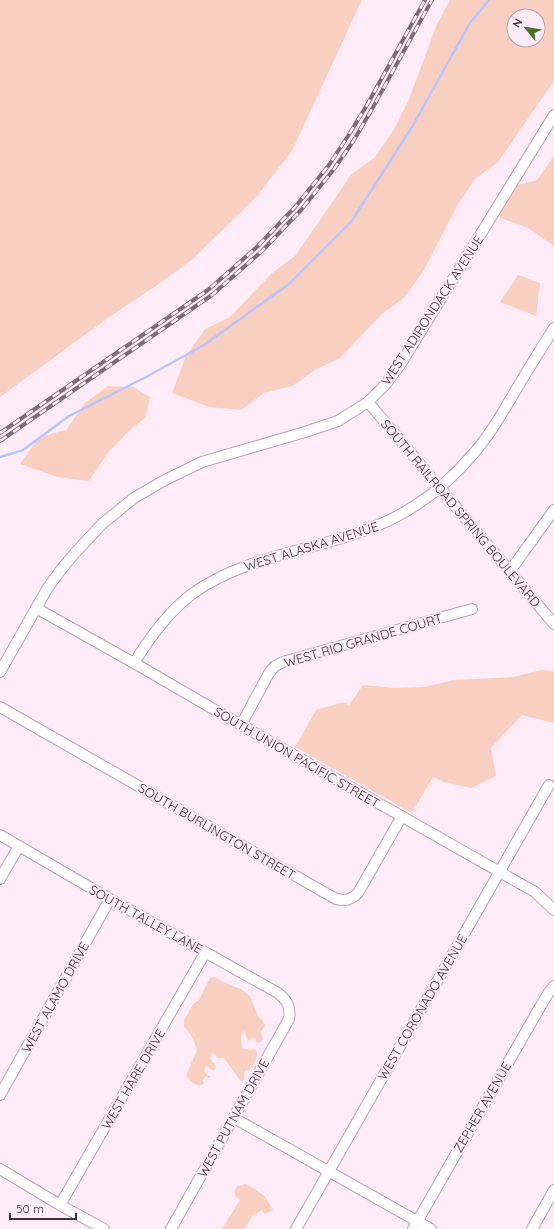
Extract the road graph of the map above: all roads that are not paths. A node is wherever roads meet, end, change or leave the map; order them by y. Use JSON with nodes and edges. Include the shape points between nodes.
{"nodes":[{"id":1,"x":554,"y":115,"type":"edge"},
{"id":2,"x":554,"y":328,"type":"edge"},
{"id":3,"x":368,"y":402,"type":"junction"},
{"id":4,"x":440,"y":487,"type":"junction"},
{"id":5,"x":554,"y":510,"type":"edge"},
{"id":6,"x":510,"y":571,"type":"junction"},
{"id":7,"x":36,"y":608,"type":"junction"},
{"id":8,"x":472,"y":608,"type":"dead end"},
{"id":9,"x":554,"y":624,"type":"edge"},
{"id":10,"x":134,"y":663,"type":"junction"},
{"id":11,"x":0,"y":672,"type":"edge"},
{"id":12,"x":0,"y":707,"type":"edge"},
{"id":13,"x":240,"y":725,"type":"junction"},
{"id":14,"x":549,"y":785,"type":"dead end"},
{"id":15,"x":402,"y":816,"type":"junction"},
{"id":16,"x":0,"y":835,"type":"edge"},
{"id":17,"x":19,"y":846,"type":"junction"},
{"id":18,"x":500,"y":872,"type":"junction"},
{"id":19,"x":0,"y":879,"type":"edge"},
{"id":20,"x":110,"y":899,"type":"junction"},
{"id":21,"x":554,"y":910,"type":"edge"},
{"id":22,"x":205,"y":953,"type":"junction"},
{"id":23,"x":554,"y":986,"type":"edge"},
{"id":24,"x":289,"y":1006,"type":"joint"},
{"id":25,"x":0,"y":1095,"type":"edge"},
{"id":26,"x":234,"y":1118,"type":"junction"},
{"id":27,"x":0,"y":1169,"type":"edge"},
{"id":28,"x":329,"y":1171,"type":"junction"},
{"id":29,"x":554,"y":1190,"type":"edge"},
{"id":30,"x":60,"y":1205,"type":"junction"},
{"id":31,"x":415,"y":1225,"type":"edge"},
{"id":32,"x":104,"y":1229,"type":"edge"},
{"id":33,"x":171,"y":1229,"type":"edge"},
{"id":34,"x":296,"y":1229,"type":"edge"},
{"id":35,"x":431,"y":1229,"type":"edge"},
{"id":36,"x":532,"y":1229,"type":"edge"}],
"edges":[{"from":1,"to":3,"type":"street","name":"WEST ADIRONDACK AVENUE","via":[[400,365]]},
{"from":2,"to":4,"type":"street","name":"WEST ALASKA AVENUE","via":[[492,430],[475,453]]},
{"from":3,"to":4,"type":"street","name":"SOUTH RAILROAD SPRING BOULEVARD"},
{"from":3,"to":7,"type":"street","name":"WEST ADIRONDACK AVENUE","via":[[338,421],[202,462],[134,498],[102,524],[74,553]]},
{"from":4,"to":6,"type":"street","name":"SOUTH RAILROAD SPRING BOULEVARD"},
{"from":4,"to":10,"type":"street","name":"WEST ALASKA AVENUE","via":[[414,506],[382,524],[345,538],[243,567],[210,583],[169,615]]},
{"from":5,"to":6,"type":"street"},
{"from":6,"to":9,"type":"street","name":"SOUTH RAILROAD SPRING BOULEVARD"},
{"from":7,"to":10,"type":"street","name":"SOUTH UNION PACIFIC STREET"},
{"from":7,"to":11,"type":"street","name":"WEST ADIRONDACK AVENUE"},
{"from":8,"to":13,"type":"street","name":"WEST RIO GRANDE COURT","via":[[274,666]]},
{"from":10,"to":13,"type":"street","name":"SOUTH UNION PACIFIC STREET"},
{"from":12,"to":15,"type":"street","name":"SOUTH BURLINGTON STREET","via":[[336,900],[352,899],[358,893]]},
{"from":13,"to":15,"type":"street","name":"SOUTH UNION PACIFIC STREET"},
{"from":14,"to":18,"type":"street","name":"WEST CORONADO AVENUE"},
{"from":15,"to":18,"type":"street","name":"SOUTH UNION PACIFIC STREET"},
{"from":16,"to":17,"type":"street","name":"SOUTH TALLEY LANE"},
{"from":17,"to":19,"type":"street"},
{"from":17,"to":20,"type":"street","name":"SOUTH TALLEY LANE"},
{"from":18,"to":21,"type":"street","name":"SOUTH UNION PACIFIC STREET","via":[[535,892]]},
{"from":18,"to":28,"type":"street","name":"WEST CORONADO AVENUE"},
{"from":20,"to":22,"type":"street","name":"SOUTH TALLEY LANE"},
{"from":20,"to":25,"type":"street","name":"WEST ALAMO DRIVE"},
{"from":22,"to":24,"type":"street","name":"SOUTH TALLEY LANE","via":[[278,993]]},
{"from":22,"to":30,"type":"street","name":"WEST HARE DRIVE"},
{"from":23,"to":31,"type":"street","name":"ZEPHER AVENUE","via":[[540,1006]]},
{"from":24,"to":26,"type":"street","name":"WEST PUTNAM DRIVE","via":[[289,1019]]},
{"from":26,"to":28,"type":"street"},
{"from":26,"to":33,"type":"street","name":"WEST PUTNAM DRIVE"},
{"from":27,"to":30,"type":"street"},
{"from":28,"to":31,"type":"street"},
{"from":28,"to":34,"type":"street","name":"WEST CORONADO AVENUE"},
{"from":29,"to":36,"type":"street"},
{"from":30,"to":32,"type":"street"},
{"from":31,"to":35,"type":"street"}]}
